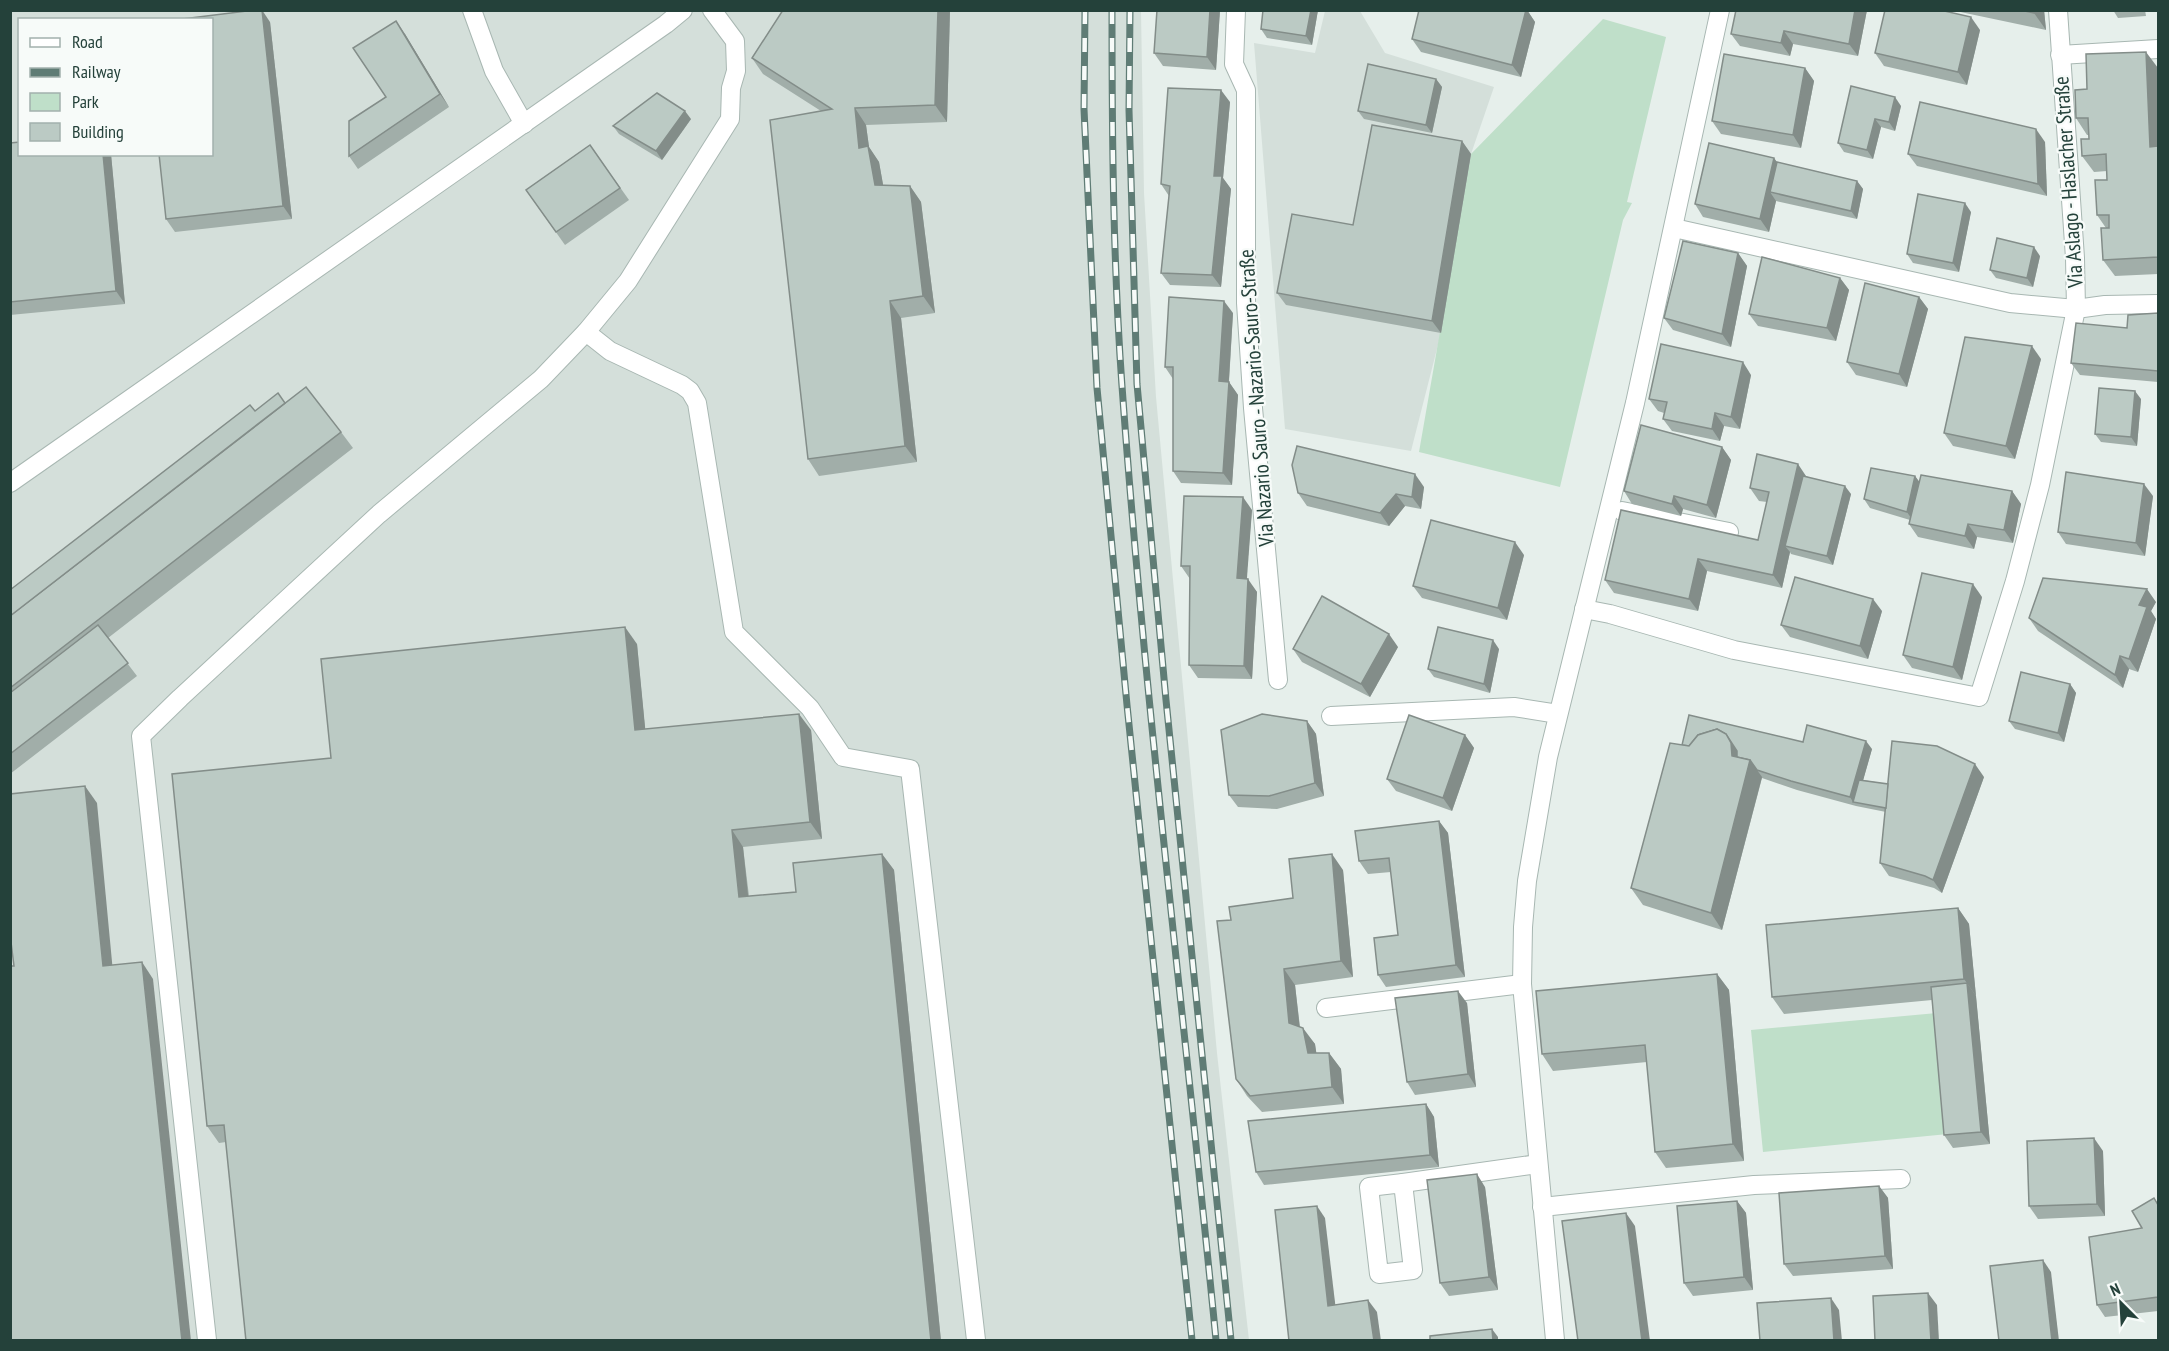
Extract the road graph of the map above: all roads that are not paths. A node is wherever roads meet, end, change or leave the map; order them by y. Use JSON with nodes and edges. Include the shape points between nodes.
{"nodes":[{"id":1,"x":472,"y":10,"type":"edge"},
{"id":2,"x":682,"y":10,"type":"edge"},
{"id":3,"x":712,"y":10,"type":"edge"},
{"id":4,"x":1236,"y":10,"type":"edge"},
{"id":5,"x":1720,"y":10,"type":"edge"},
{"id":6,"x":2058,"y":10,"type":"edge"},
{"id":7,"x":2158,"y":49,"type":"edge"},
{"id":8,"x":2060,"y":55,"type":"junction"},
{"id":9,"x":524,"y":124,"type":"junction"},
{"id":10,"x":1674,"y":228,"type":"junction"},
{"id":11,"x":2158,"y":304,"type":"edge"},
{"id":12,"x":2076,"y":309,"type":"junction"},
{"id":13,"x":586,"y":332,"type":"junction"},
{"id":14,"x":10,"y":483,"type":"edge"},
{"id":15,"x":1609,"y":508,"type":"junction"},
{"id":16,"x":1729,"y":532,"type":"edge"},
{"id":17,"x":1584,"y":609,"type":"junction"},
{"id":18,"x":1278,"y":680,"type":"dead end"},
{"id":19,"x":1558,"y":714,"type":"junction"},
{"id":20,"x":1331,"y":716,"type":"dead end"},
{"id":21,"x":1522,"y":984,"type":"junction"},
{"id":22,"x":1326,"y":1008,"type":"dead end"},
{"id":23,"x":1538,"y":1164,"type":"junction"},
{"id":24,"x":1901,"y":1179,"type":"dead end"},
{"id":25,"x":1403,"y":1183,"type":"junction"},
{"id":26,"x":1542,"y":1207,"type":"junction"},
{"id":27,"x":207,"y":1341,"type":"edge"},
{"id":28,"x":976,"y":1341,"type":"edge"},
{"id":29,"x":1555,"y":1341,"type":"edge"}],
"edges":[{"from":1,"to":9,"type":"street","via":[[494,71]]},
{"from":2,"to":9,"type":"street"},
{"from":3,"to":13,"type":"street","via":[[735,41],[730,119],[628,281]]},
{"from":4,"to":18,"type":"street","name":"Via Nazario Sauro - Nazario-Sauro-Straße","via":[[1234,64],[1246,90],[1246,303]]},
{"from":5,"to":10,"type":"street"},
{"from":6,"to":8,"type":"street","name":"Via Aslago - Haslacher Straße"},
{"from":7,"to":8,"type":"street","name":"Via Aslago - Haslacher Straße"},
{"from":8,"to":12,"type":"street","name":"Via Aslago - Haslacher Straße"},
{"from":9,"to":14,"type":"street"},
{"from":10,"to":12,"type":"street","via":[[2010,303]]},
{"from":10,"to":15,"type":"street"},
{"from":11,"to":12,"type":"street","name":"Via Aslago - Haslacher Straße"},
{"from":12,"to":17,"type":"street","name":"Via Aslago - Haslacher Straße","via":[[2040,485],[1978,697],[1734,650]]},
{"from":13,"to":27,"type":"street","via":[[541,379],[379,514],[141,736]]},
{"from":13,"to":28,"type":"street","via":[[610,351],[682,385],[697,403],[734,632],[810,708],[843,757],[910,770]]},
{"from":15,"to":16,"type":"street"},
{"from":15,"to":17,"type":"street"},
{"from":17,"to":19,"type":"street"},
{"from":19,"to":20,"type":"street","via":[[1515,707]]},
{"from":19,"to":21,"type":"street","via":[[1527,881]]},
{"from":21,"to":22,"type":"street"},
{"from":21,"to":23,"type":"street"},
{"from":23,"to":25,"type":"street"},
{"from":23,"to":26,"type":"street"},
{"from":24,"to":26,"type":"street","via":[[1754,1185]]},
{"from":25,"to":25,"type":"street","via":[[1369,1188],[1379,1274],[1413,1270]]},
{"from":26,"to":29,"type":"street"}]}
